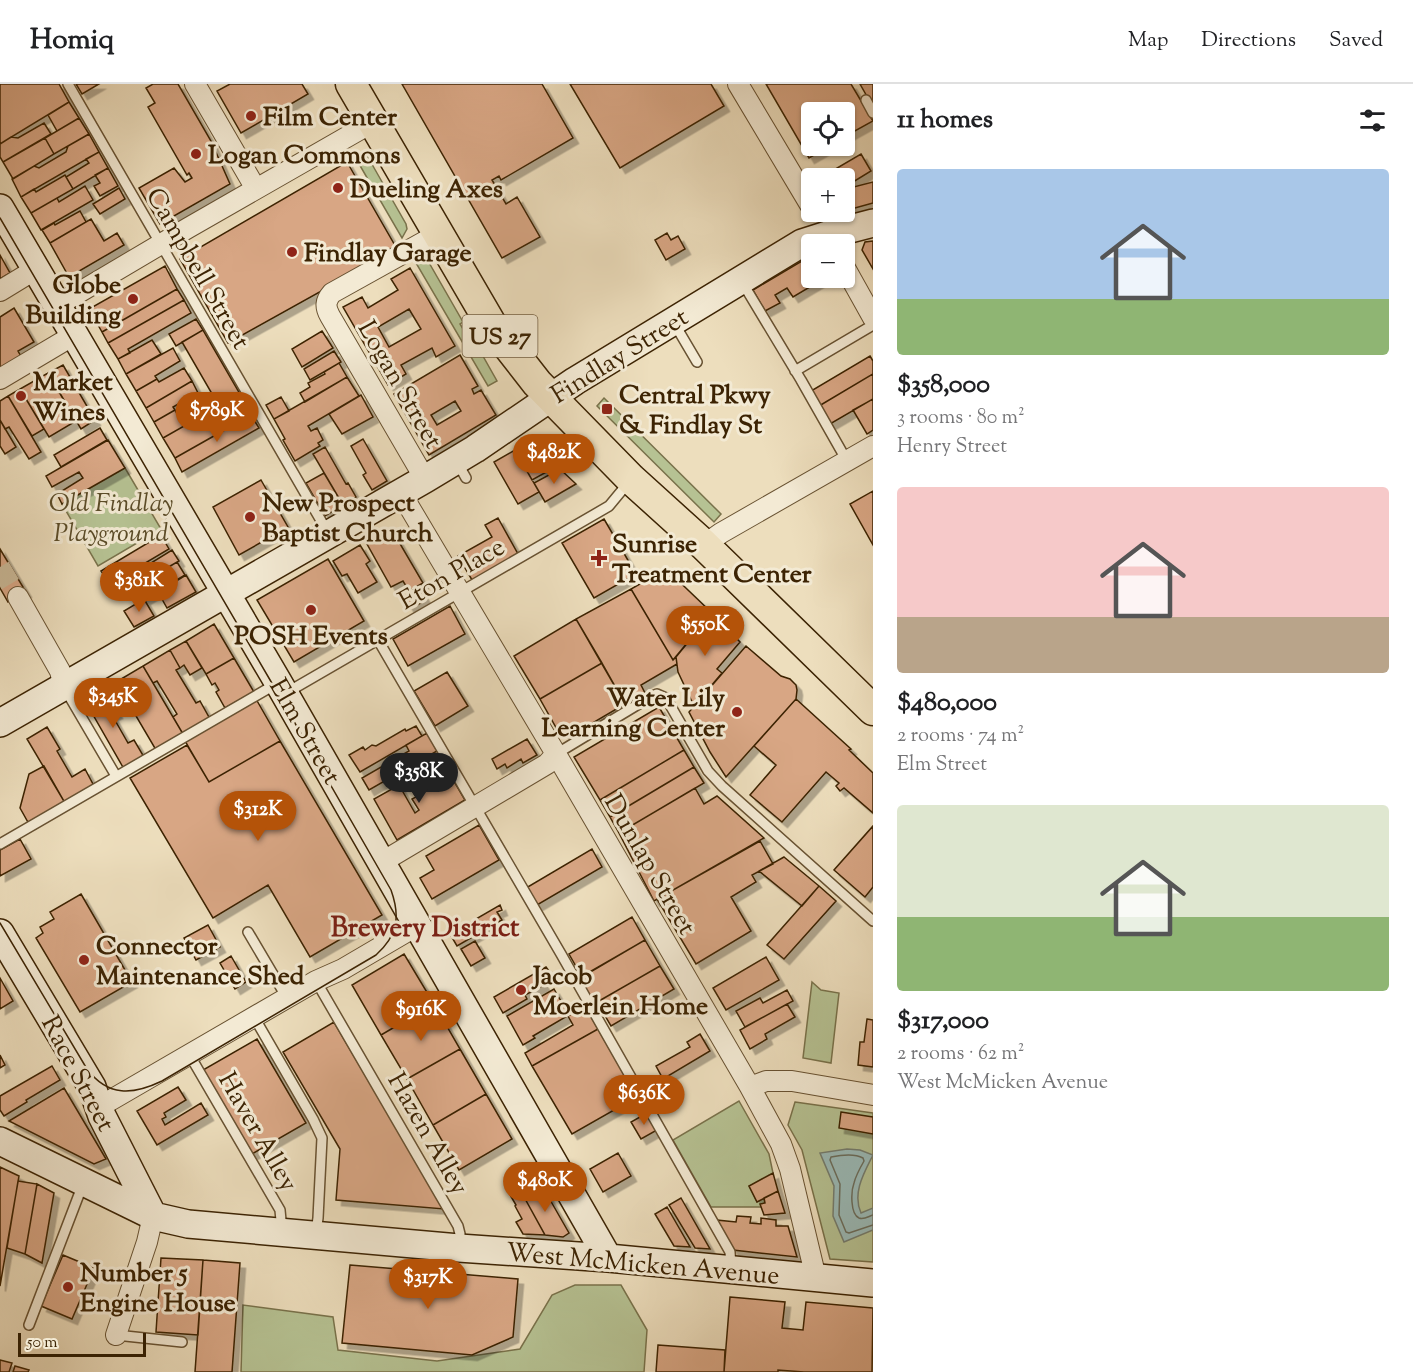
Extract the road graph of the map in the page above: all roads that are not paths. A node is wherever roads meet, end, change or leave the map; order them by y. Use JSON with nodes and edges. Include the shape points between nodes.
{"nodes":[{"id":1,"x":68,"y":84,"type":"edge"},
{"id":2,"x":195,"y":84,"type":"edge"},
{"id":3,"x":351,"y":84,"type":"edge"},
{"id":4,"x":738,"y":84,"type":"edge"},
{"id":5,"x":866,"y":100,"type":"dead end"},
{"id":6,"x":873,"y":113,"type":"edge"},
{"id":7,"x":373,"y":122,"type":"junction"},
{"id":8,"x":256,"y":189,"type":"junction"},
{"id":9,"x":801,"y":191,"type":"edge"},
{"id":10,"x":0,"y":208,"type":"edge"},
{"id":11,"x":873,"y":223,"type":"edge"},
{"id":12,"x":438,"y":234,"type":"junction"},
{"id":13,"x":845,"y":234,"type":"edge"},
{"id":14,"x":161,"y":244,"type":"junction"},
{"id":15,"x":801,"y":244,"type":"edge"},
{"id":16,"x":36,"y":269,"type":"junction"},
{"id":17,"x":740,"y":280,"type":"junction"},
{"id":18,"x":855,"y":286,"type":"edge"},
{"id":19,"x":0,"y":291,"type":"edge"},
{"id":20,"x":58,"y":306,"type":"junction"},
{"id":21,"x":873,"y":318,"type":"edge"},
{"id":22,"x":673,"y":321,"type":"junction"},
{"id":23,"x":873,"y":325,"type":"edge"},
{"id":24,"x":74,"y":335,"type":"junction"},
{"id":25,"x":698,"y":362,"type":"dead end"},
{"id":26,"x":795,"y":370,"type":"junction"},
{"id":27,"x":0,"y":379,"type":"edge"},
{"id":28,"x":551,"y":398,"type":"junction"},
{"id":29,"x":873,"y":446,"type":"edge"},
{"id":30,"x":847,"y":461,"type":"junction"},
{"id":31,"x":425,"y":479,"type":"junction"},
{"id":32,"x":631,"y":479,"type":"junction"},
{"id":33,"x":401,"y":493,"type":"junction"},
{"id":34,"x":329,"y":535,"type":"junction"},
{"id":35,"x":704,"y":545,"type":"junction"},
{"id":36,"x":460,"y":592,"type":"junction"},
{"id":37,"x":227,"y":593,"type":"junction"},
{"id":38,"x":18,"y":597,"type":"tunnel mouth"},
{"id":39,"x":378,"y":640,"type":"junction"},
{"id":40,"x":64,"y":687,"type":"junction"},
{"id":41,"x":281,"y":688,"type":"junction"},
{"id":42,"x":873,"y":710,"type":"edge"},
{"id":43,"x":0,"y":723,"type":"edge"},
{"id":44,"x":556,"y":754,"type":"junction"},
{"id":45,"x":116,"y":776,"type":"junction"},
{"id":46,"x":475,"y":807,"type":"junction"},
{"id":47,"x":0,"y":844,"type":"edge"},
{"id":48,"x":382,"y":862,"type":"junction"},
{"id":49,"x":873,"y":921,"type":"edge"},
{"id":50,"x":418,"y":925,"type":"junction"},
{"id":51,"x":248,"y":932,"type":"dead end"},
{"id":52,"x":0,"y":933,"type":"edge"},
{"id":53,"x":316,"y":981,"type":"junction"},
{"id":54,"x":287,"y":998,"type":"junction"},
{"id":55,"x":254,"y":1017,"type":"junction"},
{"id":56,"x":189,"y":1054,"type":"junction"},
{"id":57,"x":750,"y":1087,"type":"junction"},
{"id":58,"x":873,"y":1095,"type":"edge"},
{"id":59,"x":99,"y":1107,"type":"junction"},
{"id":60,"x":0,"y":1141,"type":"edge"},
{"id":61,"x":84,"y":1182,"type":"junction"},
{"id":62,"x":153,"y":1216,"type":"junction"},
{"id":63,"x":282,"y":1232,"type":"junction"},
{"id":64,"x":316,"y":1235,"type":"junction"},
{"id":65,"x":459,"y":1248,"type":"junction"},
{"id":66,"x":608,"y":1258,"type":"junction"},
{"id":67,"x":732,"y":1270,"type":"junction"},
{"id":68,"x":816,"y":1278,"type":"junction"},
{"id":69,"x":873,"y":1283,"type":"edge"},
{"id":70,"x":29,"y":1325,"type":"dead end"},
{"id":71,"x":116,"y":1335,"type":"joint"},
{"id":72,"x":182,"y":1342,"type":"dead end"}],
"edges":[{"from":1,"to":14,"type":"lane","name":"Campbell Street"},
{"from":2,"to":8,"type":"street"},
{"from":3,"to":7,"type":"main road","number":"US 27"},
{"from":4,"to":9,"type":"street"},
{"from":5,"to":6,"type":"lane"},
{"from":7,"to":8,"type":"street"},
{"from":7,"to":12,"type":"main road","number":"US 27"},
{"from":8,"to":14,"type":"street"},
{"from":10,"to":16,"type":"street","name":"Elm Street"},
{"from":11,"to":13,"type":"street","name":"Findlay Street"},
{"from":12,"to":28,"type":"main road","number":"US 27","via":[[491,324]]},
{"from":12,"to":31,"type":"street","name":"Logan Street","via":[[332,293],[326,304]]},
{"from":14,"to":20,"type":"street"},
{"from":14,"to":34,"type":"lane","name":"Campbell Street"},
{"from":15,"to":17,"type":"street","name":"Findlay Street"},
{"from":16,"to":19,"type":"street"},
{"from":16,"to":20,"type":"street","name":"Elm Street"},
{"from":17,"to":22,"type":"street","name":"Findlay Street"},
{"from":17,"to":26,"type":"lane"},
{"from":18,"to":21,"type":"street"},
{"from":20,"to":24,"type":"street","name":"Elm Street"},
{"from":22,"to":25,"type":"lane"},
{"from":22,"to":28,"type":"street","name":"Findlay Street"},
{"from":23,"to":26,"type":"lane"},
{"from":24,"to":27,"type":"street"},
{"from":24,"to":37,"type":"street","name":"Elm Street"},
{"from":26,"to":30,"type":"lane"},
{"from":28,"to":31,"type":"street","name":"Findlay Street","via":[[518,420],[461,469]]},
{"from":28,"to":32,"type":"main road","number":"US 27"},
{"from":29,"to":30,"type":"street"},
{"from":30,"to":35,"type":"street"},
{"from":31,"to":33,"type":"street","name":"Findlay Street"},
{"from":32,"to":35,"type":"main road","number":"US 27"},
{"from":32,"to":36,"type":"lane","name":"Eton Place","via":[[609,506]]},
{"from":33,"to":34,"type":"street","name":"Findlay Street"},
{"from":33,"to":36,"type":"street","name":"Dunlap Street"},
{"from":34,"to":37,"type":"street","name":"Findlay Street"},
{"from":35,"to":42,"type":"main road","number":"US 27"},
{"from":36,"to":39,"type":"lane","name":"Eton Place"},
{"from":36,"to":44,"type":"street","name":"Dunlap Street"},
{"from":37,"to":40,"type":"street","name":"Findlay Street"},
{"from":37,"to":41,"type":"street","name":"Elm Street"},
{"from":38,"to":40,"type":"street","via":[[60,671]]},
{"from":39,"to":41,"type":"lane","name":"Eton Place"},
{"from":39,"to":46,"type":"lane"},
{"from":40,"to":43,"type":"street","name":"Findlay Street"},
{"from":40,"to":45,"type":"lane"},
{"from":41,"to":45,"type":"lane","name":"Eton Place"},
{"from":41,"to":48,"type":"street","name":"Elm Street"},
{"from":44,"to":46,"type":"street","via":[[547,764]]},
{"from":44,"to":49,"type":"lane","via":[[657,694],[666,698],[708,771]]},
{"from":44,"to":57,"type":"street","name":"Dunlap Street"},
{"from":45,"to":47,"type":"lane","name":"Eton Place"},
{"from":46,"to":48,"type":"street"},
{"from":46,"to":67,"type":"lane","via":[[724,1241]]},
{"from":48,"to":50,"type":"street","name":"Elm Street"},
{"from":50,"to":53,"type":"street"},
{"from":50,"to":66,"type":"street","name":"Elm Street"},
{"from":51,"to":54,"type":"lane"},
{"from":52,"to":59,"type":"street","name":"Race Street","via":[[92,1087]]},
{"from":53,"to":54,"type":"street"},
{"from":53,"to":65,"type":"lane","name":"Hazen Alley","via":[[458,1226]]},
{"from":54,"to":55,"type":"street"},
{"from":55,"to":56,"type":"street"},
{"from":55,"to":64,"type":"lane","via":[[322,1138]]},
{"from":56,"to":59,"type":"street"},
{"from":56,"to":63,"type":"lane","name":"Haver Alley","via":[[280,1210]]},
{"from":57,"to":58,"type":"street","via":[[766,1081],[792,1082]]},
{"from":57,"to":68,"type":"street","name":"Dunlap Street","via":[[790,1169]]},
{"from":59,"to":62,"type":"street","name":"Race Street"},
{"from":60,"to":61,"type":"street","name":"West McMicken Avenue"},
{"from":61,"to":62,"type":"street","name":"West McMicken Avenue"},
{"from":61,"to":70,"type":"lane"},
{"from":62,"to":63,"type":"street","name":"West McMicken Avenue","via":[[188,1224]]},
{"from":62,"to":71,"type":"street"},
{"from":63,"to":64,"type":"street","name":"West McMicken Avenue"},
{"from":64,"to":65,"type":"street","name":"West McMicken Avenue"},
{"from":65,"to":66,"type":"street","name":"West McMicken Avenue"},
{"from":66,"to":67,"type":"street","name":"West McMicken Avenue"},
{"from":67,"to":68,"type":"street","name":"West McMicken Avenue"},
{"from":68,"to":69,"type":"street","name":"West McMicken Avenue"},
{"from":71,"to":72,"type":"lane"}]}
